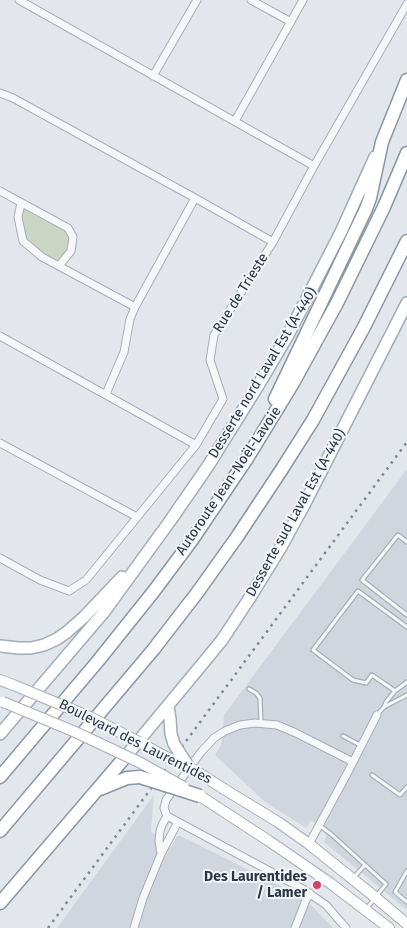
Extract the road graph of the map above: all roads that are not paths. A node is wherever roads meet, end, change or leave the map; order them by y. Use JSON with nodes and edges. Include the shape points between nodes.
{"nodes":[{"id":1,"x":19,"y":0,"type":"edge"},
{"id":2,"x":197,"y":0,"type":"edge"},
{"id":3,"x":252,"y":0,"type":"edge"},
{"id":4,"x":303,"y":0,"type":"edge"},
{"id":5,"x":407,"y":4,"type":"edge"},
{"id":6,"x":291,"y":22,"type":"junction"},
{"id":7,"x":153,"y":76,"type":"junction"},
{"id":8,"x":407,"y":80,"type":"edge"},
{"id":9,"x":0,"y":93,"type":"edge"},
{"id":10,"x":235,"y":121,"type":"junction"},
{"id":11,"x":382,"y":142,"type":"junction"},
{"id":12,"x":407,"y":153,"type":"edge"},
{"id":13,"x":314,"y":166,"type":"junction"},
{"id":14,"x":0,"y":192,"type":"edge"},
{"id":15,"x":195,"y":198,"type":"junction"},
{"id":16,"x":21,"y":203,"type":"junction"},
{"id":17,"x":407,"y":241,"type":"edge"},
{"id":18,"x":273,"y":242,"type":"junction"},
{"id":19,"x":59,"y":266,"type":"junction"},
{"id":20,"x":407,"y":303,"type":"edge"},
{"id":21,"x":135,"y":307,"type":"junction"},
{"id":22,"x":0,"y":336,"type":"edge"},
{"id":23,"x":106,"y":394,"type":"junction"},
{"id":24,"x":0,"y":442,"type":"edge"},
{"id":25,"x":196,"y":445,"type":"junction"},
{"id":26,"x":246,"y":460,"type":"junction"},
{"id":27,"x":137,"y":518,"type":"junction"},
{"id":28,"x":407,"y":542,"type":"edge"},
{"id":29,"x":150,"y":547,"type":"junction"},
{"id":30,"x":0,"y":558,"type":"edge"},
{"id":31,"x":407,"y":615,"type":"edge"},
{"id":32,"x":407,"y":627,"type":"edge"},
{"id":33,"x":0,"y":646,"type":"edge"},
{"id":34,"x":0,"y":680,"type":"edge"},
{"id":35,"x":407,"y":682,"type":"edge"},
{"id":36,"x":250,"y":689,"type":"dead end"},
{"id":37,"x":395,"y":691,"type":"junction"},
{"id":38,"x":407,"y":695,"type":"edge"},
{"id":39,"x":1,"y":701,"type":"edge"},
{"id":40,"x":168,"y":706,"type":"junction"},
{"id":41,"x":384,"y":707,"type":"junction"},
{"id":42,"x":377,"y":715,"type":"joint"},
{"id":43,"x":261,"y":723,"type":"junction"},
{"id":44,"x":0,"y":734,"type":"edge"},
{"id":45,"x":343,"y":736,"type":"dead end"},
{"id":46,"x":139,"y":742,"type":"junction"},
{"id":47,"x":361,"y":745,"type":"junction"},
{"id":48,"x":126,"y":756,"type":"junction"},
{"id":49,"x":353,"y":762,"type":"junction"},
{"id":50,"x":188,"y":766,"type":"junction"},
{"id":51,"x":372,"y":774,"type":"dead end"},
{"id":52,"x":0,"y":777,"type":"edge"},
{"id":53,"x":115,"y":777,"type":"junction"},
{"id":54,"x":407,"y":786,"type":"edge"},
{"id":55,"x":200,"y":796,"type":"junction"},
{"id":56,"x":167,"y":816,"type":"junction"},
{"id":57,"x":178,"y":822,"type":"junction"},
{"id":58,"x":319,"y":826,"type":"junction"},
{"id":59,"x":0,"y":831,"type":"edge"},
{"id":60,"x":309,"y":844,"type":"junction"},
{"id":61,"x":161,"y":854,"type":"junction"},
{"id":62,"x":365,"y":865,"type":"junction"},
{"id":63,"x":407,"y":871,"type":"edge"},
{"id":64,"x":352,"y":879,"type":"junction"},
{"id":65,"x":310,"y":893,"type":"junction"},
{"id":66,"x":375,"y":897,"type":"junction"},
{"id":67,"x":407,"y":902,"type":"edge"},
{"id":68,"x":0,"y":903,"type":"edge"},
{"id":69,"x":365,"y":910,"type":"junction"},
{"id":70,"x":407,"y":924,"type":"edge"},
{"id":71,"x":343,"y":927,"type":"edge"},
{"id":72,"x":134,"y":928,"type":"edge"},
{"id":73,"x":295,"y":928,"type":"edge"},
{"id":74,"x":389,"y":928,"type":"edge"}],
"edges":[{"from":1,"to":7,"type":"street"},
{"from":2,"to":7,"type":"street"},
{"from":3,"to":6,"type":"street"},
{"from":4,"to":6,"type":"street"},
{"from":5,"to":13,"type":"street","name":"Rue de Trieste"},
{"from":6,"to":10,"type":"street"},
{"from":7,"to":10,"type":"street"},
{"from":8,"to":11,"type":"highway","name":"Desserte nord Laval Est (A-440)"},
{"from":9,"to":15,"type":"street"},
{"from":10,"to":13,"type":"street"},
{"from":11,"to":26,"type":"highway","via":[[366,209]]},
{"from":11,"to":29,"type":"main road","name":"Desserte nord Laval Est (A-440)","via":[[285,342],[208,466]]},
{"from":12,"to":26,"type":"highway","name":"Autoroute Jean-Noël-Lavoie","via":[[327,323]]},
{"from":13,"to":18,"type":"street","name":"Rue de Trieste"},
{"from":14,"to":16,"type":"street"},
{"from":15,"to":18,"type":"street"},
{"from":15,"to":21,"type":"street"},
{"from":16,"to":19,"type":"street","via":[[18,217],[23,241]]},
{"from":16,"to":19,"type":"street","via":[[68,228],[73,238],[71,251]]},
{"from":17,"to":59,"type":"highway","via":[[334,383],[246,524],[153,650]]},
{"from":18,"to":25,"type":"street","name":"Rue de Trieste","via":[[214,335],[210,360],[223,398]]},
{"from":19,"to":21,"type":"street"},
{"from":20,"to":40,"type":"main road","name":"Desserte sud Laval Est (A-440)","via":[[325,465],[249,600],[222,640]]},
{"from":21,"to":23,"type":"street","via":[[124,352]]},
{"from":22,"to":23,"type":"street"},
{"from":23,"to":25,"type":"street"},
{"from":24,"to":27,"type":"street"},
{"from":25,"to":27,"type":"street","name":"Rue de Trieste"},
{"from":26,"to":52,"type":"highway","name":"Autoroute Jean-Noël-Lavoie","via":[[154,591]]},
{"from":27,"to":30,"type":"street","name":"Rue de Trieste","via":[[86,580],[68,591]]},
{"from":28,"to":31,"type":"lane","via":[[398,535],[362,580]]},
{"from":29,"to":33,"type":"main road","via":[[63,636],[31,648]]},
{"from":29,"to":44,"type":"main road","via":[[104,612]]},
{"from":32,"to":37,"type":"lane","via":[[358,591],[313,650],[353,680],[366,683],[372,675]]},
{"from":34,"to":46,"type":"main road","name":"Boulevard des Laurentides","bridge":true,"via":[[76,711]]},
{"from":35,"to":37,"type":"lane"},
{"from":36,"to":43,"type":"lane","via":[[260,698]]},
{"from":37,"to":41,"type":"lane"},
{"from":38,"to":41,"type":"lane"},
{"from":39,"to":48,"type":"main road","name":"Boulevard des Laurentides","bridge":true},
{"from":40,"to":46,"type":"main road","name":"Desserte sud Laval Est (A-440)"},
{"from":40,"to":50,"type":"main road","bridge":true,"via":[[171,737]]},
{"from":41,"to":42,"type":"lane"},
{"from":42,"to":47,"type":"street"},
{"from":43,"to":49,"type":"street","via":[[290,730]]},
{"from":43,"to":56,"type":"street","via":[[232,728],[210,742],[166,800]]},
{"from":45,"to":47,"type":"lane"},
{"from":46,"to":48,"type":"main road","name":"Desserte sud Laval Est (A-440)"},
{"from":46,"to":50,"type":"main road","name":"Boulevard des Laurentides","bridge":true},
{"from":47,"to":49,"type":"street"},
{"from":48,"to":53,"type":"highway"},
{"from":48,"to":55,"type":"main road","name":"Boulevard des Laurentides","bridge":true},
{"from":49,"to":58,"type":"street"},
{"from":50,"to":60,"type":"main road","name":"Boulevard des Laurentides","bridge":true},
{"from":51,"to":54,"type":"lane","via":[[400,795]]},
{"from":53,"to":55,"type":"highway","bridge":true,"via":[[140,777]]},
{"from":53,"to":68,"type":"highway","via":[[98,790]]},
{"from":55,"to":69,"type":"main road","name":"Boulevard des Laurentides"},
{"from":56,"to":57,"type":"street"},
{"from":56,"to":61,"type":"street","via":[[160,831]]},
{"from":57,"to":61,"type":"street"},
{"from":57,"to":65,"type":"street"},
{"from":58,"to":60,"type":"street"},
{"from":58,"to":62,"type":"lane"},
{"from":60,"to":64,"type":"main road","name":"Boulevard des Laurentides"},
{"from":61,"to":72,"type":"street"},
{"from":62,"to":64,"type":"lane"},
{"from":62,"to":66,"type":"lane","via":[[386,884]]},
{"from":63,"to":67,"type":"lane","via":[[395,892]]},
{"from":64,"to":66,"type":"main road","name":"Boulevard des Laurentides"},
{"from":65,"to":71,"type":"street","via":[[326,904]]},
{"from":65,"to":73,"type":"street"},
{"from":66,"to":69,"type":"lane"},
{"from":66,"to":70,"type":"main road","name":"Boulevard des Laurentides"},
{"from":69,"to":74,"type":"main road","name":"Boulevard des Laurentides"}]}
